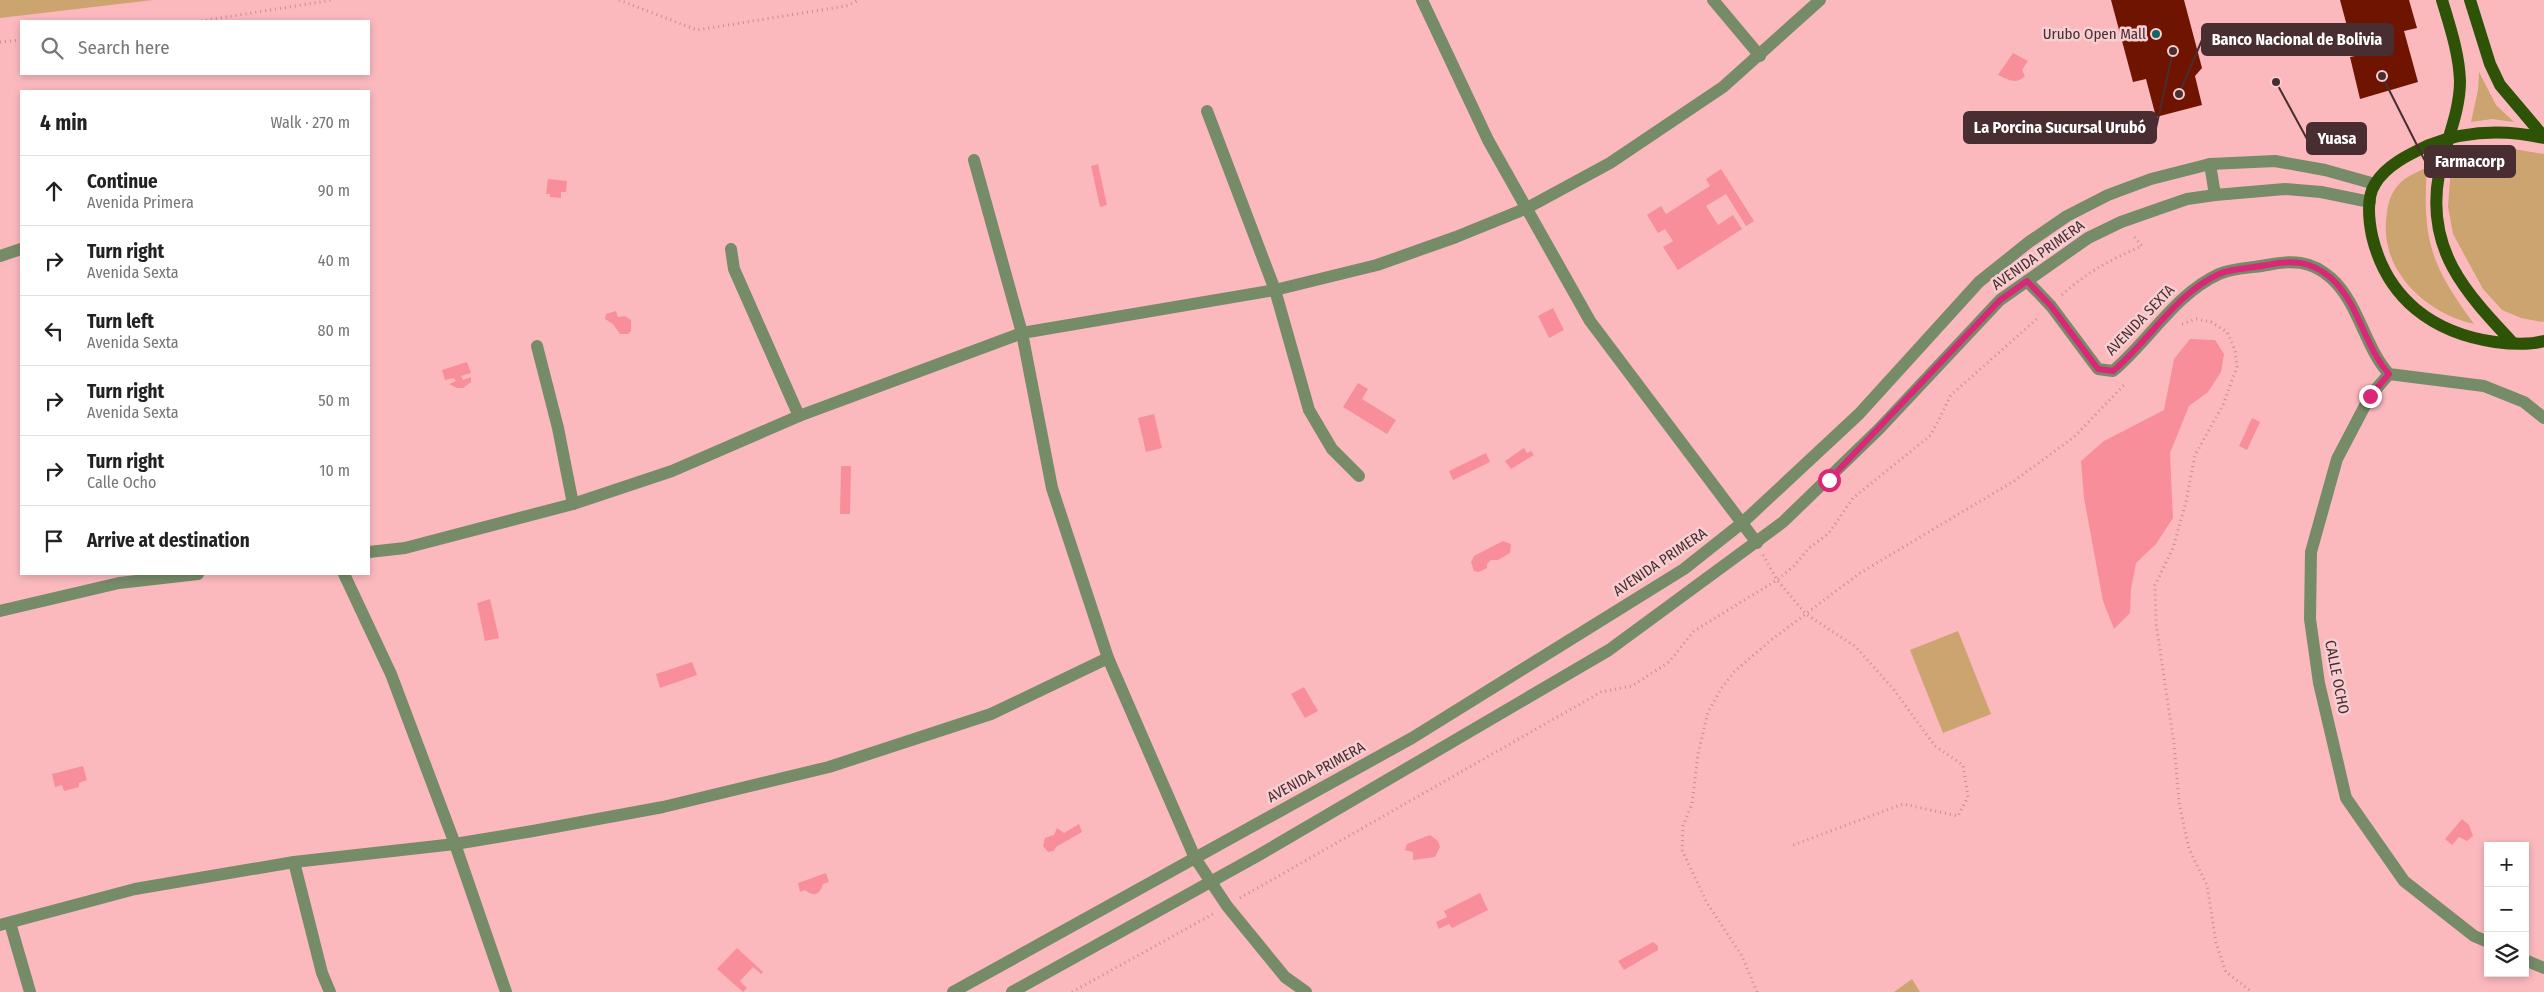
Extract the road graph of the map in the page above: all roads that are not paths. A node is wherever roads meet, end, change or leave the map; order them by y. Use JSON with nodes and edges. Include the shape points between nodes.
{"nodes":[{"id":1,"x":1422,"y":0,"type":"edge"},
{"id":2,"x":1713,"y":0,"type":"edge"},
{"id":3,"x":1820,"y":0,"type":"edge"},
{"id":4,"x":2442,"y":0,"type":"edge"},
{"id":5,"x":2470,"y":0,"type":"edge"},
{"id":6,"x":1760,"y":56,"type":"junction"},
{"id":7,"x":1207,"y":111,"type":"dead end"},
{"id":8,"x":2449,"y":137,"type":"junction"},
{"id":9,"x":2544,"y":137,"type":"edge"},
{"id":10,"x":974,"y":160,"type":"dead end"},
{"id":11,"x":2210,"y":164,"type":"junction"},
{"id":12,"x":2375,"y":184,"type":"junction"},
{"id":13,"x":2215,"y":195,"type":"junction"},
{"id":14,"x":2370,"y":202,"type":"junction"},
{"id":15,"x":1527,"y":208,"type":"junction"},
{"id":16,"x":20,"y":249,"type":"edge"},
{"id":17,"x":731,"y":249,"type":"dead end"},
{"id":18,"x":0,"y":256,"type":"edge"},
{"id":19,"x":2027,"y":281,"type":"junction"},
{"id":20,"x":1275,"y":290,"type":"junction"},
{"id":21,"x":1022,"y":333,"type":"junction"},
{"id":22,"x":2512,"y":343,"type":"junction"},
{"id":23,"x":2542,"y":345,"type":"edge"},
{"id":24,"x":537,"y":346,"type":"dead end"},
{"id":25,"x":2389,"y":374,"type":"junction"},
{"id":26,"x":799,"y":416,"type":"junction"},
{"id":27,"x":2544,"y":418,"type":"edge"},
{"id":28,"x":1358,"y":476,"type":"dead end"},
{"id":29,"x":573,"y":504,"type":"junction"},
{"id":30,"x":1742,"y":523,"type":"junction"},
{"id":31,"x":1757,"y":544,"type":"junction"},
{"id":32,"x":370,"y":552,"type":"edge"},
{"id":33,"x":189,"y":575,"type":"edge"},
{"id":34,"x":344,"y":575,"type":"edge"},
{"id":35,"x":0,"y":611,"type":"edge"},
{"id":36,"x":1108,"y":658,"type":"junction"},
{"id":37,"x":455,"y":844,"type":"junction"},
{"id":38,"x":1194,"y":858,"type":"junction"},
{"id":39,"x":294,"y":862,"type":"junction"},
{"id":40,"x":1210,"y":881,"type":"junction"},
{"id":41,"x":5,"y":924,"type":"edge"},
{"id":42,"x":2484,"y":940,"type":"edge"},
{"id":43,"x":2529,"y":962,"type":"edge"},
{"id":44,"x":2544,"y":968,"type":"edge"},
{"id":45,"x":30,"y":992,"type":"edge"},
{"id":46,"x":330,"y":992,"type":"edge"},
{"id":47,"x":506,"y":992,"type":"edge"},
{"id":48,"x":953,"y":992,"type":"edge"},
{"id":49,"x":1012,"y":992,"type":"edge"},
{"id":50,"x":1306,"y":992,"type":"edge"}],
"edges":[{"from":1,"to":15,"type":"street","via":[[1488,140]]},
{"from":2,"to":6,"type":"street"},
{"from":3,"to":6,"type":"street"},
{"from":4,"to":8,"type":"main road","via":[[2456,48],[2460,81]]},
{"from":5,"to":9,"type":"main road","via":[[2500,85]]},
{"from":6,"to":15,"type":"street","via":[[1723,87],[1610,163]]},
{"from":7,"to":20,"type":"street"},
{"from":8,"to":9,"type":"main road","via":[[2488,132]]},
{"from":8,"to":12,"type":"main road","via":[[2395,163]]},
{"from":8,"to":22,"type":"main road","via":[[2439,174],[2436,216],[2443,244],[2464,289]]},
{"from":10,"to":21,"type":"street"},
{"from":11,"to":12,"type":"street","name":"AVENIDA PRIMERA","via":[[2275,161]]},
{"from":11,"to":13,"type":"street"},
{"from":11,"to":30,"type":"street","name":"AVENIDA PRIMERA","via":[[2152,179],[2108,195],[2067,216],[2029,242],[1979,282],[1859,414]]},
{"from":12,"to":14,"type":"main road"},
{"from":13,"to":14,"type":"street","name":"AVENIDA PRIMERA","via":[[2285,190],[2321,192]]},
{"from":13,"to":19,"type":"street","name":"AVENIDA PRIMERA","via":[[2188,199],[2121,222],[2088,238]]},
{"from":14,"to":22,"type":"main road","via":[[2370,226],[2376,250],[2386,273],[2411,307],[2438,326],[2453,332],[2474,339]]},
{"from":15,"to":20,"type":"street","via":[[1377,265]]},
{"from":15,"to":30,"type":"street","via":[[1590,321]]},
{"from":16,"to":18,"type":"street"},
{"from":17,"to":26,"type":"street","via":[[734,269]]},
{"from":19,"to":25,"type":"street","name":"AVENIDA SEXTA","via":[[2051,306],[2098,369],[2113,371],[2192,290],[2220,274],[2292,260],[2311,266],[2330,278],[2344,294],[2378,362]]},
{"from":19,"to":31,"type":"street","name":"AVENIDA PRIMERA","via":[[2000,300],[1829,480]]},
{"from":20,"to":21,"type":"street"},
{"from":20,"to":28,"type":"street","via":[[1309,410],[1332,449]]},
{"from":21,"to":26,"type":"street"},
{"from":21,"to":36,"type":"street","via":[[1052,488]]},
{"from":22,"to":23,"type":"main road"},
{"from":24,"to":29,"type":"street"},
{"from":25,"to":27,"type":"street","via":[[2484,386],[2524,402]]},
{"from":25,"to":42,"type":"street","name":"CALLE OCHO","via":[[2370,396],[2337,459],[2311,552],[2310,619],[2319,683],[2346,798],[2404,881],[2474,936]]},
{"from":26,"to":29,"type":"street","via":[[672,471]]},
{"from":29,"to":32,"type":"street","via":[[405,548]]},
{"from":30,"to":31,"type":"street"},
{"from":30,"to":38,"type":"street","name":"AVENIDA PRIMERA","via":[[1684,569],[1412,738]]},
{"from":31,"to":40,"type":"street","name":"AVENIDA PRIMERA","via":[[1610,650]]},
{"from":33,"to":35,"type":"street","via":[[120,583]]},
{"from":34,"to":37,"type":"street","via":[[390,674]]},
{"from":36,"to":37,"type":"street","via":[[992,714],[829,767],[662,807]]},
{"from":36,"to":38,"type":"street"},
{"from":37,"to":39,"type":"street"},
{"from":37,"to":47,"type":"street"},
{"from":38,"to":40,"type":"street"},
{"from":38,"to":48,"type":"street","name":"AVENIDA PRIMERA"},
{"from":39,"to":41,"type":"street","via":[[135,889]]},
{"from":39,"to":46,"type":"street","via":[[322,973]]},
{"from":40,"to":49,"type":"street","name":"AVENIDA PRIMERA"},
{"from":40,"to":50,"type":"street","via":[[1285,977]]},
{"from":41,"to":45,"type":"street"},
{"from":43,"to":44,"type":"street"}]}
